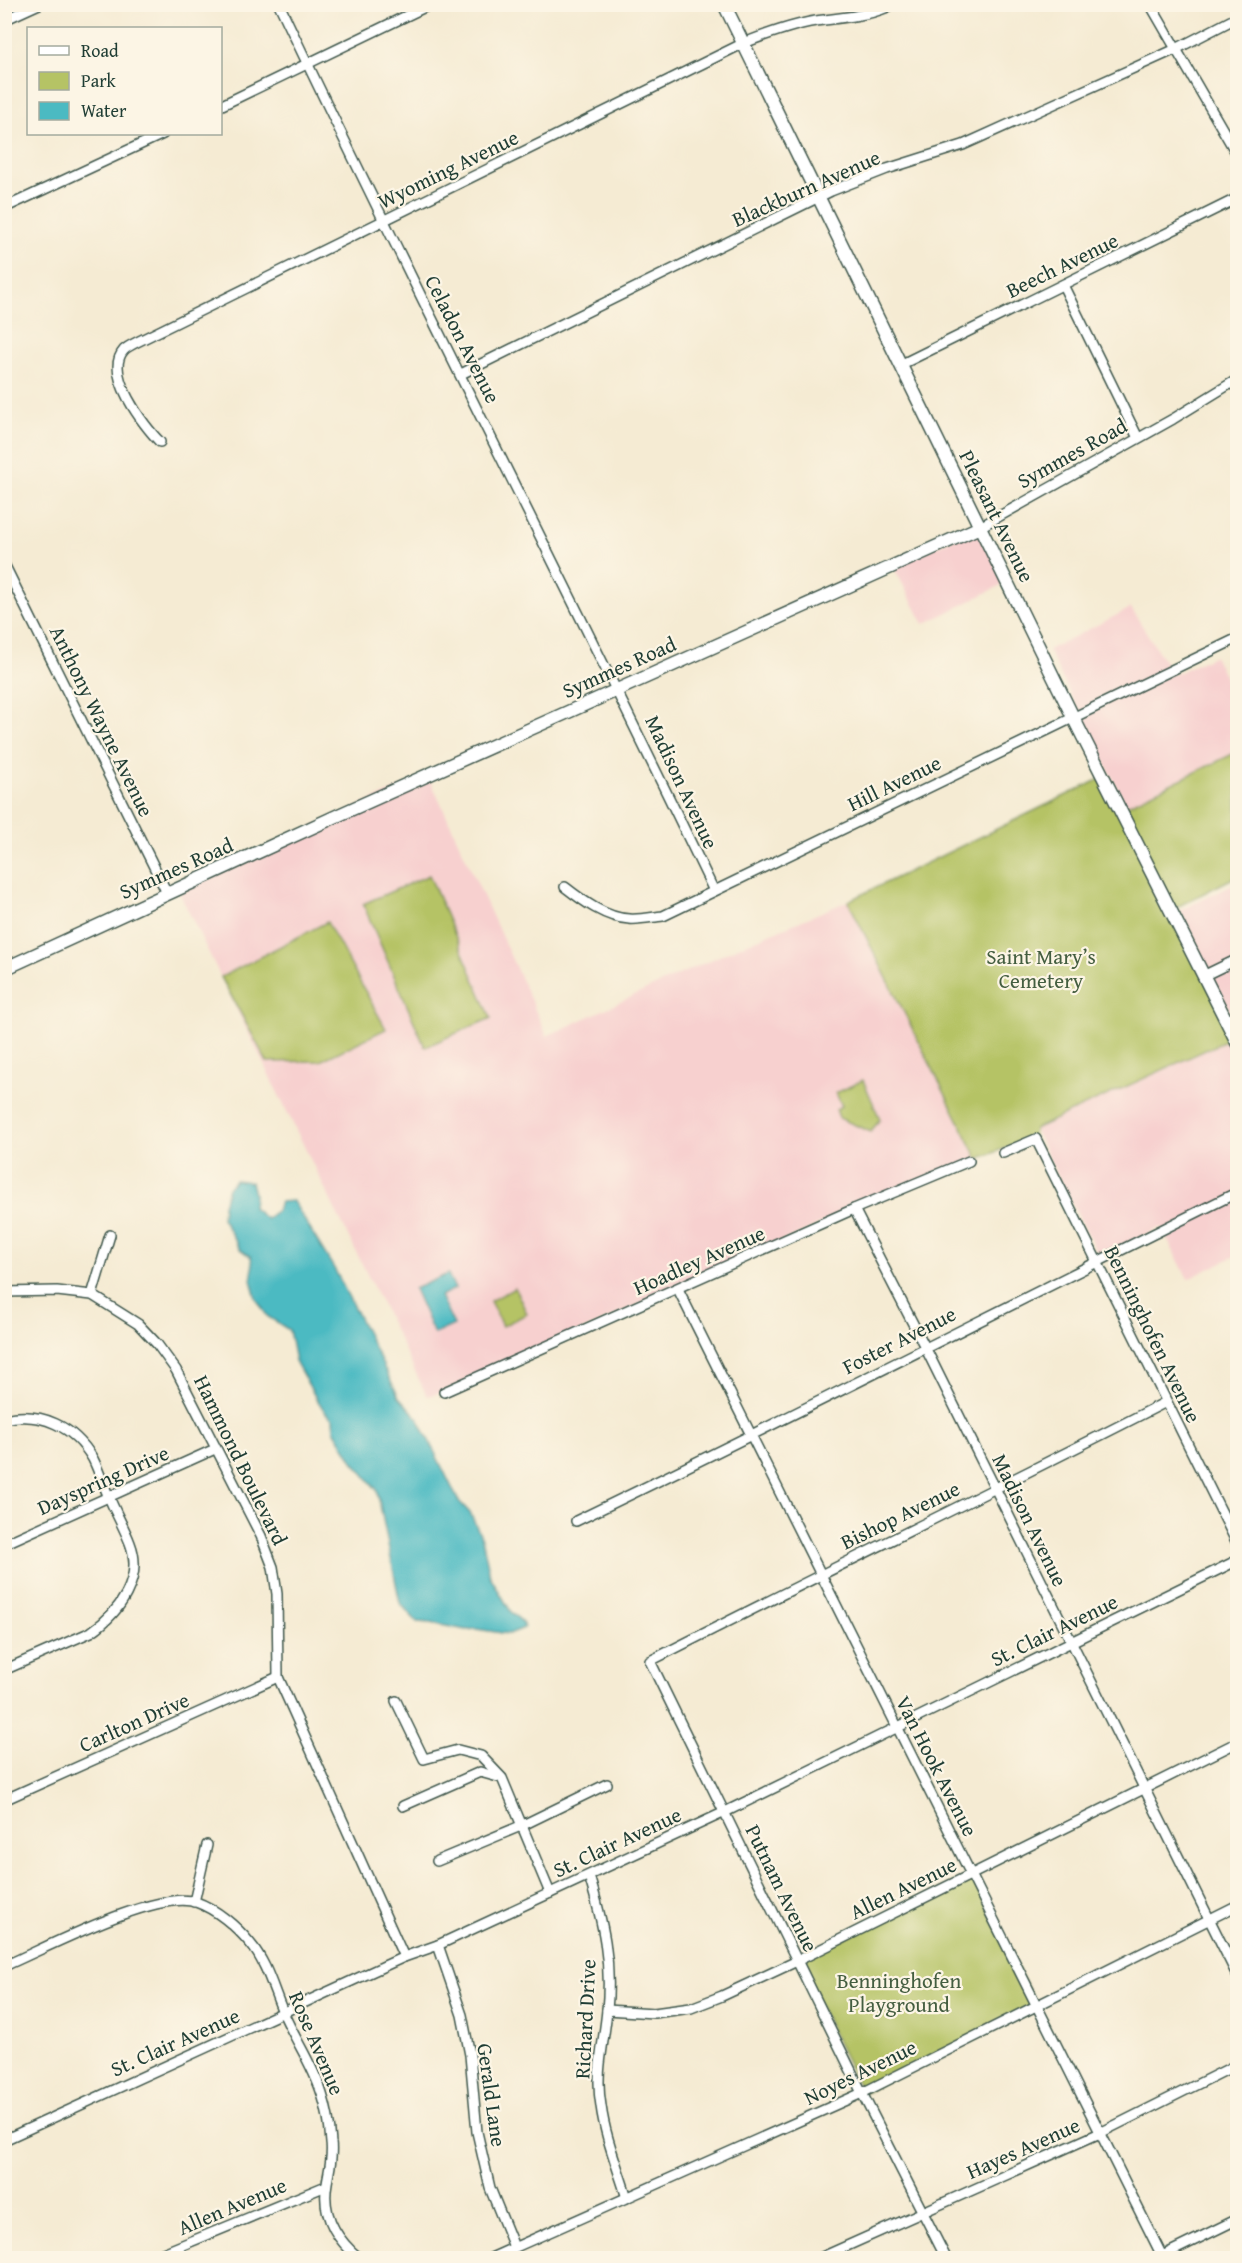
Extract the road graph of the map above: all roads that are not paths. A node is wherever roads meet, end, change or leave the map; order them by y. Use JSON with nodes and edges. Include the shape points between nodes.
{"nodes":[{"id":1,"x":39,"y":4,"type":"edge"},
{"id":2,"x":279,"y":4,"type":"edge"},
{"id":3,"x":431,"y":4,"type":"edge"},
{"id":4,"x":724,"y":4,"type":"edge"},
{"id":5,"x":894,"y":4,"type":"edge"},
{"id":6,"x":1150,"y":4,"type":"edge"},
{"id":7,"x":1238,"y":17,"type":"edge"},
{"id":8,"x":4,"y":20,"type":"edge"},
{"id":9,"x":744,"y":44,"type":"junction"},
{"id":10,"x":1176,"y":49,"type":"junction"},
{"id":11,"x":308,"y":65,"type":"junction"},
{"id":12,"x":222,"y":105,"type":"edge"},
{"id":13,"x":161,"y":135,"type":"edge"},
{"id":14,"x":1238,"y":156,"type":"edge"},
{"id":15,"x":820,"y":198,"type":"junction"},
{"id":16,"x":1238,"y":198,"type":"edge"},
{"id":17,"x":4,"y":208,"type":"edge"},
{"id":18,"x":384,"y":221,"type":"junction"},
{"id":19,"x":1063,"y":285,"type":"junction"},
{"id":20,"x":902,"y":364,"type":"junction"},
{"id":21,"x":461,"y":374,"type":"junction"},
{"id":22,"x":1238,"y":380,"type":"edge"},
{"id":23,"x":1138,"y":438,"type":"junction"},
{"id":24,"x":160,"y":442,"type":"dead end"},
{"id":25,"x":980,"y":527,"type":"junction"},
{"id":26,"x":4,"y":564,"type":"edge"},
{"id":27,"x":1238,"y":638,"type":"edge"},
{"id":28,"x":618,"y":689,"type":"junction"},
{"id":29,"x":1073,"y":717,"type":"junction"},
{"id":30,"x":565,"y":887,"type":"dead end"},
{"id":31,"x":714,"y":891,"type":"junction"},
{"id":32,"x":166,"y":893,"type":"junction"},
{"id":33,"x":1238,"y":959,"type":"edge"},
{"id":34,"x":4,"y":969,"type":"edge"},
{"id":35,"x":1203,"y":976,"type":"junction"},
{"id":36,"x":1238,"y":1044,"type":"edge"},
{"id":37,"x":1003,"y":1153,"type":"dead end"},
{"id":38,"x":969,"y":1161,"type":"dead end"},
{"id":39,"x":1238,"y":1192,"type":"edge"},
{"id":40,"x":854,"y":1209,"type":"junction"},
{"id":41,"x":110,"y":1235,"type":"dead end"},
{"id":42,"x":1098,"y":1261,"type":"junction"},
{"id":43,"x":678,"y":1289,"type":"junction"},
{"id":44,"x":4,"y":1292,"type":"edge"},
{"id":45,"x":92,"y":1295,"type":"junction"},
{"id":46,"x":925,"y":1347,"type":"junction"},
{"id":47,"x":444,"y":1392,"type":"dead end"},
{"id":48,"x":1166,"y":1402,"type":"junction"},
{"id":49,"x":4,"y":1419,"type":"edge"},
{"id":50,"x":752,"y":1436,"type":"junction"},
{"id":51,"x":215,"y":1449,"type":"junction"},
{"id":52,"x":994,"y":1490,"type":"junction"},
{"id":53,"x":109,"y":1498,"type":"junction"},
{"id":54,"x":576,"y":1521,"type":"dead end"},
{"id":55,"x":4,"y":1544,"type":"edge"},
{"id":56,"x":1238,"y":1545,"type":"edge"},
{"id":57,"x":1238,"y":1560,"type":"edge"},
{"id":58,"x":819,"y":1574,"type":"junction"},
{"id":59,"x":1070,"y":1642,"type":"junction"},
{"id":60,"x":650,"y":1661,"type":"joint"},
{"id":61,"x":4,"y":1670,"type":"edge"},
{"id":62,"x":278,"y":1677,"type":"junction"},
{"id":63,"x":396,"y":1701,"type":"dead end"},
{"id":64,"x":898,"y":1726,"type":"junction"},
{"id":65,"x":1238,"y":1742,"type":"edge"},
{"id":66,"x":502,"y":1778,"type":"junction"},
{"id":67,"x":607,"y":1784,"type":"dead end"},
{"id":68,"x":1144,"y":1789,"type":"junction"},
{"id":69,"x":4,"y":1800,"type":"edge"},
{"id":70,"x":403,"y":1806,"type":"dead end"},
{"id":71,"x":725,"y":1812,"type":"junction"},
{"id":72,"x":523,"y":1824,"type":"junction"},
{"id":73,"x":207,"y":1845,"type":"dead end"},
{"id":74,"x":436,"y":1861,"type":"dead end"},
{"id":75,"x":971,"y":1875,"type":"junction"},
{"id":76,"x":590,"y":1876,"type":"junction"},
{"id":77,"x":550,"y":1893,"type":"junction"},
{"id":78,"x":194,"y":1902,"type":"junction"},
{"id":79,"x":1238,"y":1905,"type":"edge"},
{"id":80,"x":1209,"y":1919,"type":"junction"},
{"id":81,"x":438,"y":1945,"type":"junction"},
{"id":82,"x":404,"y":1957,"type":"junction"},
{"id":83,"x":797,"y":1961,"type":"junction"},
{"id":84,"x":4,"y":1966,"type":"edge"},
{"id":85,"x":1238,"y":1977,"type":"edge"},
{"id":86,"x":1036,"y":2005,"type":"junction"},
{"id":87,"x":607,"y":2010,"type":"junction"},
{"id":88,"x":284,"y":2013,"type":"junction"},
{"id":89,"x":1238,"y":2064,"type":"edge"},
{"id":90,"x":862,"y":2093,"type":"junction"},
{"id":91,"x":1100,"y":2133,"type":"junction"},
{"id":92,"x":4,"y":2140,"type":"edge"},
{"id":93,"x":326,"y":2186,"type":"junction"},
{"id":94,"x":627,"y":2198,"type":"junction"},
{"id":95,"x":923,"y":2212,"type":"junction"},
{"id":96,"x":1238,"y":2219,"type":"edge"},
{"id":97,"x":514,"y":2247,"type":"junction"},
{"id":98,"x":1161,"y":2258,"type":"edge"},
{"id":99,"x":151,"y":2259,"type":"edge"},
{"id":100,"x":359,"y":2259,"type":"edge"},
{"id":101,"x":491,"y":2259,"type":"edge"},
{"id":102,"x":820,"y":2259,"type":"edge"},
{"id":103,"x":946,"y":2259,"type":"edge"}],
"edges":[{"from":1,"to":8,"type":"street"},
{"from":2,"to":11,"type":"street","name":"Celadon Avenue"},
{"from":3,"to":11,"type":"street"},
{"from":4,"to":9,"type":"main road","name":"Pleasant Avenue"},
{"from":5,"to":9,"type":"street","name":"Wyoming Avenue","via":[[863,16],[786,28]]},
{"from":6,"to":10,"type":"street"},
{"from":7,"to":10,"type":"street","name":"Blackburn Avenue"},
{"from":9,"to":15,"type":"main road","name":"Pleasant Avenue"},
{"from":9,"to":18,"type":"street","name":"Wyoming Avenue"},
{"from":10,"to":14,"type":"street"},
{"from":10,"to":15,"type":"street","name":"Blackburn Avenue","via":[[963,145],[887,169]]},
{"from":11,"to":12,"type":"street"},
{"from":11,"to":18,"type":"street","name":"Celadon Avenue"},
{"from":13,"to":17,"type":"street"},
{"from":15,"to":20,"type":"main road","name":"Pleasant Avenue"},
{"from":15,"to":21,"type":"street","name":"Blackburn Avenue"},
{"from":16,"to":19,"type":"street","name":"Beech Avenue"},
{"from":18,"to":21,"type":"street","name":"Celadon Avenue"},
{"from":18,"to":24,"type":"street","name":"Wyoming Avenue","via":[[123,351],[119,363],[121,384],[146,428]]},
{"from":19,"to":20,"type":"street","name":"Beech Avenue"},
{"from":19,"to":23,"type":"street"},
{"from":20,"to":25,"type":"main road","name":"Pleasant Avenue"},
{"from":21,"to":28,"type":"street","name":"Celadon Avenue"},
{"from":22,"to":23,"type":"street","name":"Symmes Road"},
{"from":23,"to":25,"type":"street","name":"Symmes Road"},
{"from":25,"to":28,"type":"main road","name":"Symmes Road"},
{"from":25,"to":29,"type":"main road","name":"Pleasant Avenue"},
{"from":26,"to":32,"type":"street","name":"Anthony Wayne Avenue"},
{"from":27,"to":29,"type":"street","name":"Hill Avenue"},
{"from":28,"to":31,"type":"street","name":"Madison Avenue"},
{"from":28,"to":32,"type":"main road","name":"Symmes Road"},
{"from":29,"to":31,"type":"street","name":"Hill Avenue"},
{"from":29,"to":35,"type":"main road","name":"Pleasant Avenue"},
{"from":30,"to":31,"type":"street","name":"Hill Avenue","via":[[592,906],[628,919],[663,916]]},
{"from":32,"to":34,"type":"main road","name":"Symmes Road"},
{"from":33,"to":35,"type":"street"},
{"from":35,"to":36,"type":"main road","name":"Pleasant Avenue"},
{"from":37,"to":42,"type":"street","name":"Benninghofen Avenue","via":[[1036,1139]]},
{"from":38,"to":40,"type":"street","name":"Hoadley Avenue"},
{"from":39,"to":42,"type":"street","name":"Foster Avenue"},
{"from":40,"to":43,"type":"street","name":"Hoadley Avenue"},
{"from":40,"to":46,"type":"street","name":"Madison Avenue"},
{"from":41,"to":45,"type":"street"},
{"from":42,"to":46,"type":"street","name":"Foster Avenue"},
{"from":42,"to":48,"type":"street","name":"Benninghofen Avenue"},
{"from":43,"to":47,"type":"street","name":"Hoadley Avenue"},
{"from":43,"to":50,"type":"street","name":"Van Hook Avenue"},
{"from":44,"to":45,"type":"street","name":"Hammond Boulevard"},
{"from":45,"to":51,"type":"street","name":"Hammond Boulevard","via":[[138,1324],[157,1344],[176,1370]]},
{"from":46,"to":50,"type":"street","name":"Foster Avenue"},
{"from":46,"to":52,"type":"street","name":"Madison Avenue"},
{"from":48,"to":52,"type":"street","name":"Bishop Avenue"},
{"from":48,"to":56,"type":"street","name":"Benninghofen Avenue"},
{"from":49,"to":53,"type":"street","via":[[22,1415],[49,1420],[73,1433],[92,1458]]},
{"from":50,"to":54,"type":"street","name":"Foster Avenue"},
{"from":50,"to":58,"type":"street","name":"Van Hook Avenue"},
{"from":51,"to":53,"type":"street","name":"Dayspring Drive"},
{"from":51,"to":62,"type":"street","name":"Hammond Boulevard","via":[[273,1567]]},
{"from":52,"to":58,"type":"street","name":"Bishop Avenue"},
{"from":52,"to":59,"type":"street","name":"Madison Avenue"},
{"from":53,"to":55,"type":"street","name":"Dayspring Drive"},
{"from":53,"to":61,"type":"street","via":[[131,1545],[132,1577],[121,1606],[91,1632]]},
{"from":57,"to":59,"type":"street","name":"St. Clair Avenue"},
{"from":58,"to":60,"type":"street","name":"Bishop Avenue"},
{"from":58,"to":64,"type":"street","name":"Van Hook Avenue"},
{"from":59,"to":64,"type":"street","name":"St. Clair Avenue"},
{"from":59,"to":68,"type":"street","name":"Madison Avenue"},
{"from":60,"to":71,"type":"street","name":"Putnam Avenue"},
{"from":62,"to":69,"type":"street","name":"Carlton Drive"},
{"from":62,"to":82,"type":"street","name":"Hammond Boulevard"},
{"from":63,"to":66,"type":"street","via":[[424,1760],[458,1750],[481,1756]]},
{"from":64,"to":71,"type":"street","name":"St. Clair Avenue"},
{"from":64,"to":75,"type":"street","name":"Van Hook Avenue"},
{"from":65,"to":68,"type":"street","name":"Allen Avenue"},
{"from":66,"to":70,"type":"street","via":[[480,1772]]},
{"from":66,"to":72,"type":"street"},
{"from":67,"to":72,"type":"street"},
{"from":68,"to":75,"type":"street","name":"Allen Avenue"},
{"from":68,"to":80,"type":"street","name":"Madison Avenue"},
{"from":71,"to":76,"type":"street","name":"St. Clair Avenue"},
{"from":71,"to":83,"type":"street","name":"Putnam Avenue"},
{"from":72,"to":74,"type":"street"},
{"from":72,"to":77,"type":"street"},
{"from":73,"to":78,"type":"street"},
{"from":75,"to":83,"type":"street","name":"Allen Avenue"},
{"from":75,"to":86,"type":"street","name":"Van Hook Avenue"},
{"from":76,"to":77,"type":"street","name":"St. Clair Avenue"},
{"from":76,"to":87,"type":"street","name":"Richard Drive","via":[[609,1962]]},
{"from":77,"to":81,"type":"street","name":"St. Clair Avenue"},
{"from":78,"to":84,"type":"street","via":[[149,1905],[126,1912]]},
{"from":78,"to":88,"type":"street","name":"Rose Avenue","via":[[220,1914],[250,1943]]},
{"from":79,"to":80,"type":"street","name":"Noyes Avenue"},
{"from":80,"to":85,"type":"street","name":"Madison Avenue"},
{"from":80,"to":86,"type":"street","name":"Noyes Avenue"},
{"from":81,"to":82,"type":"street","name":"St. Clair Avenue"},
{"from":81,"to":97,"type":"street","name":"Gerald Lane","via":[[462,2015],[477,2132],[490,2188]]},
{"from":82,"to":88,"type":"street","name":"St. Clair Avenue"},
{"from":83,"to":87,"type":"street","name":"Allen Avenue","via":[[691,2008],[654,2013]]},
{"from":83,"to":90,"type":"street","name":"Putnam Avenue"},
{"from":86,"to":90,"type":"street","name":"Noyes Avenue"},
{"from":86,"to":91,"type":"street","name":"Van Hook Avenue"},
{"from":87,"to":94,"type":"street","name":"Richard Drive","via":[[598,2065],[600,2105]]},
{"from":88,"to":92,"type":"street","name":"St. Clair Avenue"},
{"from":88,"to":93,"type":"street","name":"Rose Avenue","via":[[315,2075],[326,2109],[332,2145]]},
{"from":89,"to":91,"type":"street","name":"Hayes Avenue"},
{"from":90,"to":94,"type":"street","name":"Noyes Avenue"},
{"from":90,"to":95,"type":"street","name":"Putnam Avenue"},
{"from":91,"to":95,"type":"street","name":"Hayes Avenue"},
{"from":91,"to":98,"type":"street","name":"Van Hook Avenue"},
{"from":93,"to":99,"type":"street","name":"Allen Avenue"},
{"from":93,"to":100,"type":"street","name":"Rose Avenue","via":[[332,2228]]},
{"from":94,"to":97,"type":"street","name":"Noyes Avenue"},
{"from":95,"to":102,"type":"street","name":"Hayes Avenue"},
{"from":95,"to":103,"type":"street","name":"Putnam Avenue"},
{"from":96,"to":98,"type":"street"},
{"from":97,"to":101,"type":"street","name":"Noyes Avenue"}]}
